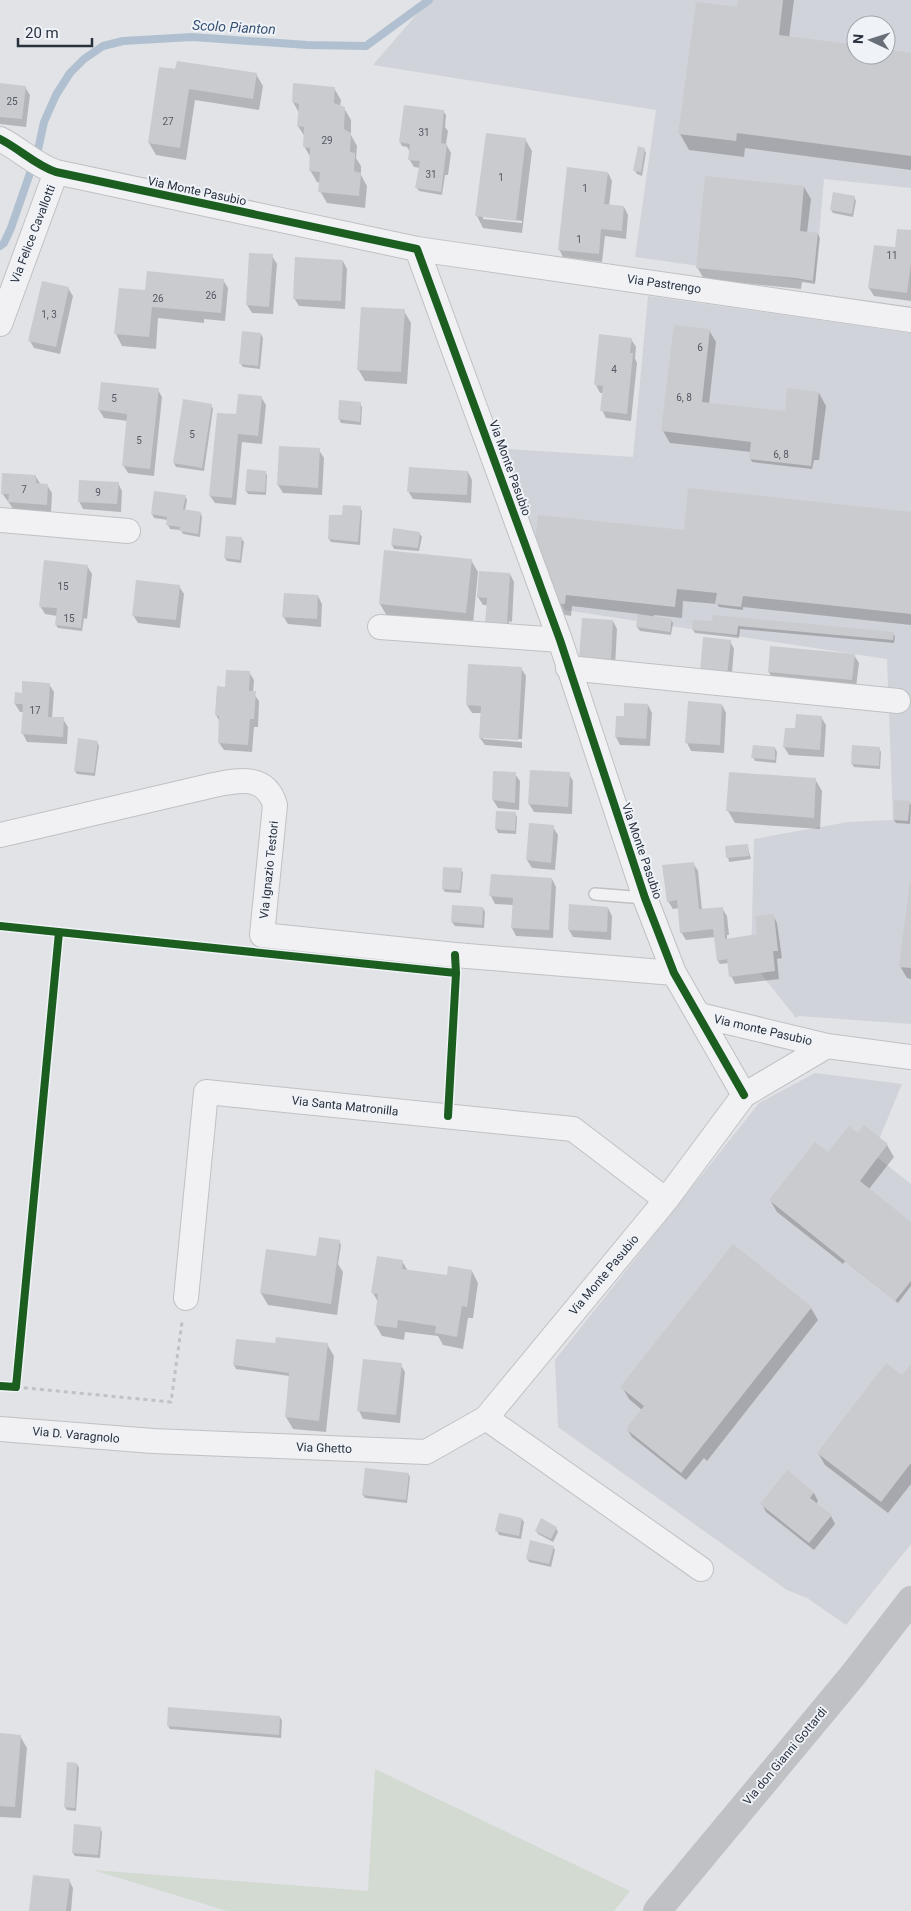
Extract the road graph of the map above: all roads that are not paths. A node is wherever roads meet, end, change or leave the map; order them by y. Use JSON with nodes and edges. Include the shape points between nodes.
{"nodes":[{"id":1,"x":6,"y":142,"type":"edge"},
{"id":2,"x":50,"y":170,"type":"junction"},
{"id":3,"x":417,"y":249,"type":"junction"},
{"id":4,"x":911,"y":320,"type":"edge"},
{"id":5,"x":0,"y":324,"type":"edge"},
{"id":6,"x":0,"y":520,"type":"edge"},
{"id":7,"x":128,"y":531,"type":"dead end"},
{"id":8,"x":380,"y":627,"type":"dead end"},
{"id":9,"x":560,"y":640,"type":"junction"},
{"id":10,"x":568,"y":668,"type":"junction"},
{"id":11,"x":898,"y":701,"type":"dead end"},
{"id":12,"x":0,"y":835,"type":"edge"},
{"id":13,"x":595,"y":894,"type":"dead end"},
{"id":14,"x":646,"y":898,"type":"junction"},
{"id":15,"x":674,"y":973,"type":"junction"},
{"id":16,"x":699,"y":1015,"type":"junction"},
{"id":17,"x":827,"y":1046,"type":"junction"},
{"id":18,"x":911,"y":1058,"type":"edge"},
{"id":19,"x":744,"y":1095,"type":"junction"},
{"id":20,"x":666,"y":1200,"type":"junction"},
{"id":21,"x":186,"y":1298,"type":"road end"},
{"id":22,"x":486,"y":1418,"type":"junction"},
{"id":23,"x":0,"y":1429,"type":"edge"},
{"id":24,"x":153,"y":1441,"type":"joint"},
{"id":25,"x":701,"y":1569,"type":"dead end"},
{"id":26,"x":911,"y":1600,"type":"edge"},
{"id":27,"x":657,"y":1911,"type":"edge"}],
"edges":[{"from":1,"to":2,"type":"street","name":"Via Monte Pasubio"},
{"from":2,"to":3,"type":"street","name":"Via Monte Pasubio"},
{"from":2,"to":5,"type":"street","name":"Via Felice Cavallotti"},
{"from":3,"to":4,"type":"street","name":"Via Pastrengo"},
{"from":3,"to":9,"type":"street","name":"Via Monte Pasubio"},
{"from":6,"to":7,"type":"street"},
{"from":8,"to":9,"type":"street"},
{"from":9,"to":10,"type":"street","name":"Via Monte Pasubio"},
{"from":10,"to":11,"type":"street"},
{"from":10,"to":14,"type":"street","name":"Via Monte Pasubio"},
{"from":12,"to":15,"type":"street","name":"Via Ignazio Testori","via":[[229,782],[253,782],[268,790],[275,805],[262,935]]},
{"from":13,"to":14,"type":"lane","name":"Via Monte Pasubio"},
{"from":14,"to":15,"type":"street","name":"Via Monte Pasubio"},
{"from":15,"to":16,"type":"street","name":"Via Monte Pasubio"},
{"from":16,"to":17,"type":"street","name":"Via monte Pasubio"},
{"from":16,"to":19,"type":"street","name":"Via Monte Pasubio"},
{"from":17,"to":18,"type":"street","name":"Via monte Pasubio"},
{"from":17,"to":19,"type":"street","name":"Via monte Pasubio"},
{"from":19,"to":20,"type":"street","name":"Via Monte Pasubio"},
{"from":20,"to":21,"type":"street","name":"Via Santa Matronilla","via":[[573,1129],[206,1092]]},
{"from":20,"to":22,"type":"street","name":"Via Monte Pasubio"},
{"from":22,"to":24,"type":"street","name":"Via Ghetto","via":[[426,1452]]},
{"from":22,"to":25,"type":"street"},
{"from":23,"to":24,"type":"street","name":"Via D. Varagnolo"},
{"from":26,"to":27,"type":"main road","name":"Via don Gianni Gottardi","via":[[853,1675]]}]}
